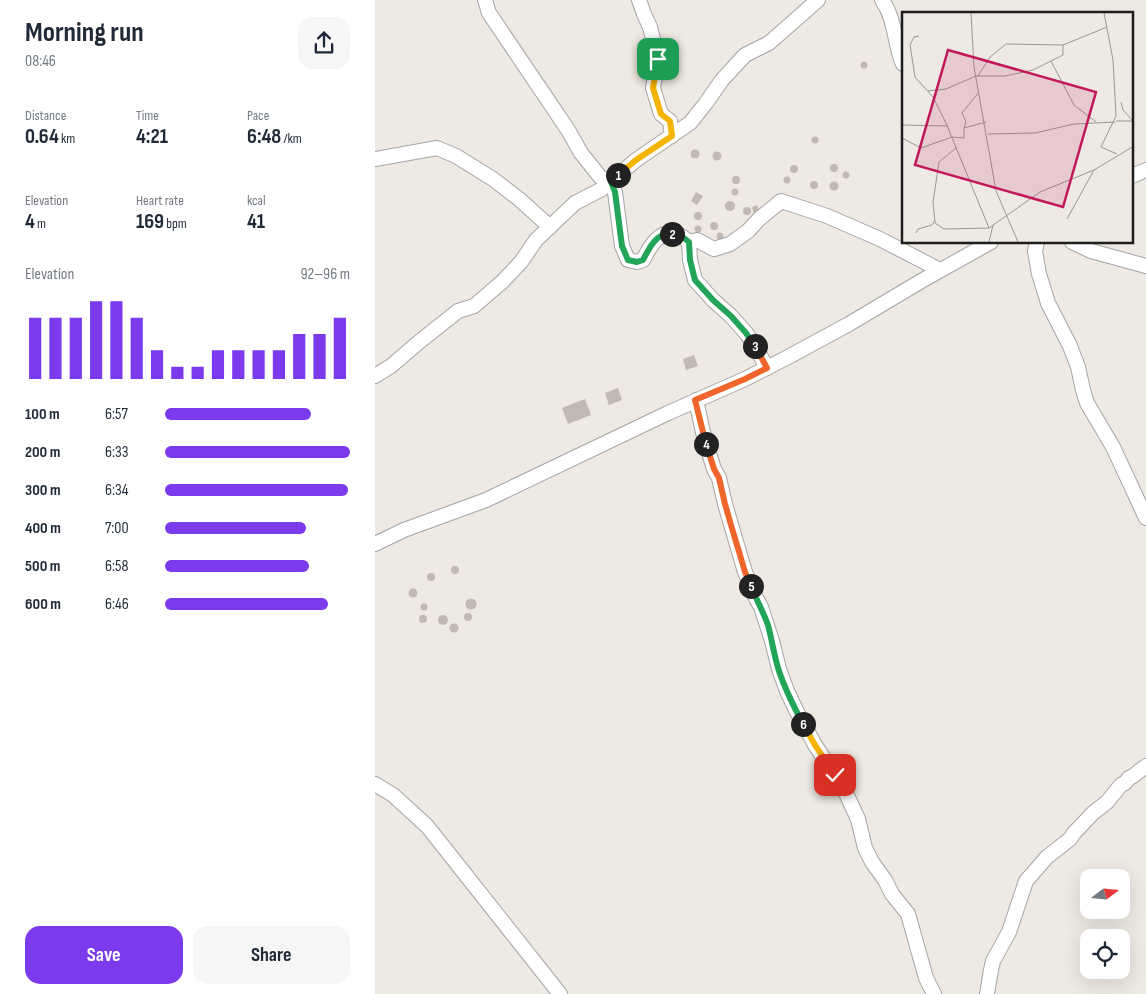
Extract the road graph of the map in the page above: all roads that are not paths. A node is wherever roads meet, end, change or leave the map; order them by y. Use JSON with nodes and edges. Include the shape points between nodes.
{"nodes":[{"id":1,"x":485,"y":0,"type":"edge"},
{"id":2,"x":639,"y":0,"type":"edge"},
{"id":3,"x":818,"y":0,"type":"edge"},
{"id":4,"x":882,"y":0,"type":"edge"},
{"id":5,"x":902,"y":60,"type":"edge"},
{"id":6,"x":672,"y":136,"type":"junction"},
{"id":7,"x":375,"y":159,"type":"edge"},
{"id":8,"x":1146,"y":170,"type":"edge"},
{"id":9,"x":1133,"y":176,"type":"edge"},
{"id":10,"x":611,"y":182,"type":"junction"},
{"id":11,"x":550,"y":226,"type":"junction"},
{"id":12,"x":689,"y":242,"type":"junction"},
{"id":13,"x":987,"y":244,"type":"edge"},
{"id":14,"x":1037,"y":244,"type":"edge"},
{"id":15,"x":1076,"y":244,"type":"edge"},
{"id":16,"x":1146,"y":266,"type":"edge"},
{"id":17,"x":940,"y":270,"type":"junction"},
{"id":18,"x":767,"y":368,"type":"junction"},
{"id":19,"x":375,"y":376,"type":"edge"},
{"id":20,"x":695,"y":400,"type":"junction"},
{"id":21,"x":1146,"y":518,"type":"edge"},
{"id":22,"x":375,"y":544,"type":"edge"},
{"id":23,"x":1146,"y":766,"type":"edge"},
{"id":24,"x":375,"y":784,"type":"edge"},
{"id":25,"x":560,"y":994,"type":"edge"},
{"id":26,"x":934,"y":994,"type":"edge"},
{"id":27,"x":987,"y":994,"type":"edge"}],
"edges":[{"from":1,"to":10,"type":"street","via":[[489,13],[581,152],[601,178]]},
{"from":2,"to":6,"type":"street","via":[[658,59],[653,88],[661,114],[670,121]]},
{"from":3,"to":6,"type":"street","via":[[769,43],[745,55],[721,80],[690,123]]},
{"from":4,"to":5,"type":"street","via":[[893,24]]},
{"from":6,"to":10,"type":"street","via":[[636,160]]},
{"from":7,"to":11,"type":"street","via":[[437,148],[493,179]]},
{"from":8,"to":9,"type":"street"},
{"from":10,"to":11,"type":"street","via":[[575,203]]},
{"from":10,"to":12,"type":"street","via":[[622,246],[628,260],[643,260],[657,238],[667,233],[679,234]]},
{"from":11,"to":19,"type":"street","via":[[502,282],[473,306],[458,311]]},
{"from":12,"to":17,"type":"street","via":[[697,240],[714,249],[730,244],[781,201],[880,239]]},
{"from":12,"to":18,"type":"street","via":[[695,280],[746,333]]},
{"from":13,"to":17,"type":"street"},
{"from":14,"to":21,"type":"street","via":[[1039,274],[1048,304],[1070,346],[1087,403],[1113,447]]},
{"from":15,"to":16,"type":"street"},
{"from":17,"to":18,"type":"street"},
{"from":18,"to":20,"type":"street"},
{"from":20,"to":22,"type":"street","via":[[486,500]]},
{"from":20,"to":26,"type":"street","via":[[745,572],[761,607],[787,691],[815,745],[844,789],[872,862],[908,914],[926,978]]},
{"from":23,"to":27,"type":"street","via":[[1121,785],[1026,881],[1009,932],[993,961]]},
{"from":24,"to":25,"type":"street","via":[[393,795],[427,826]]}]}
